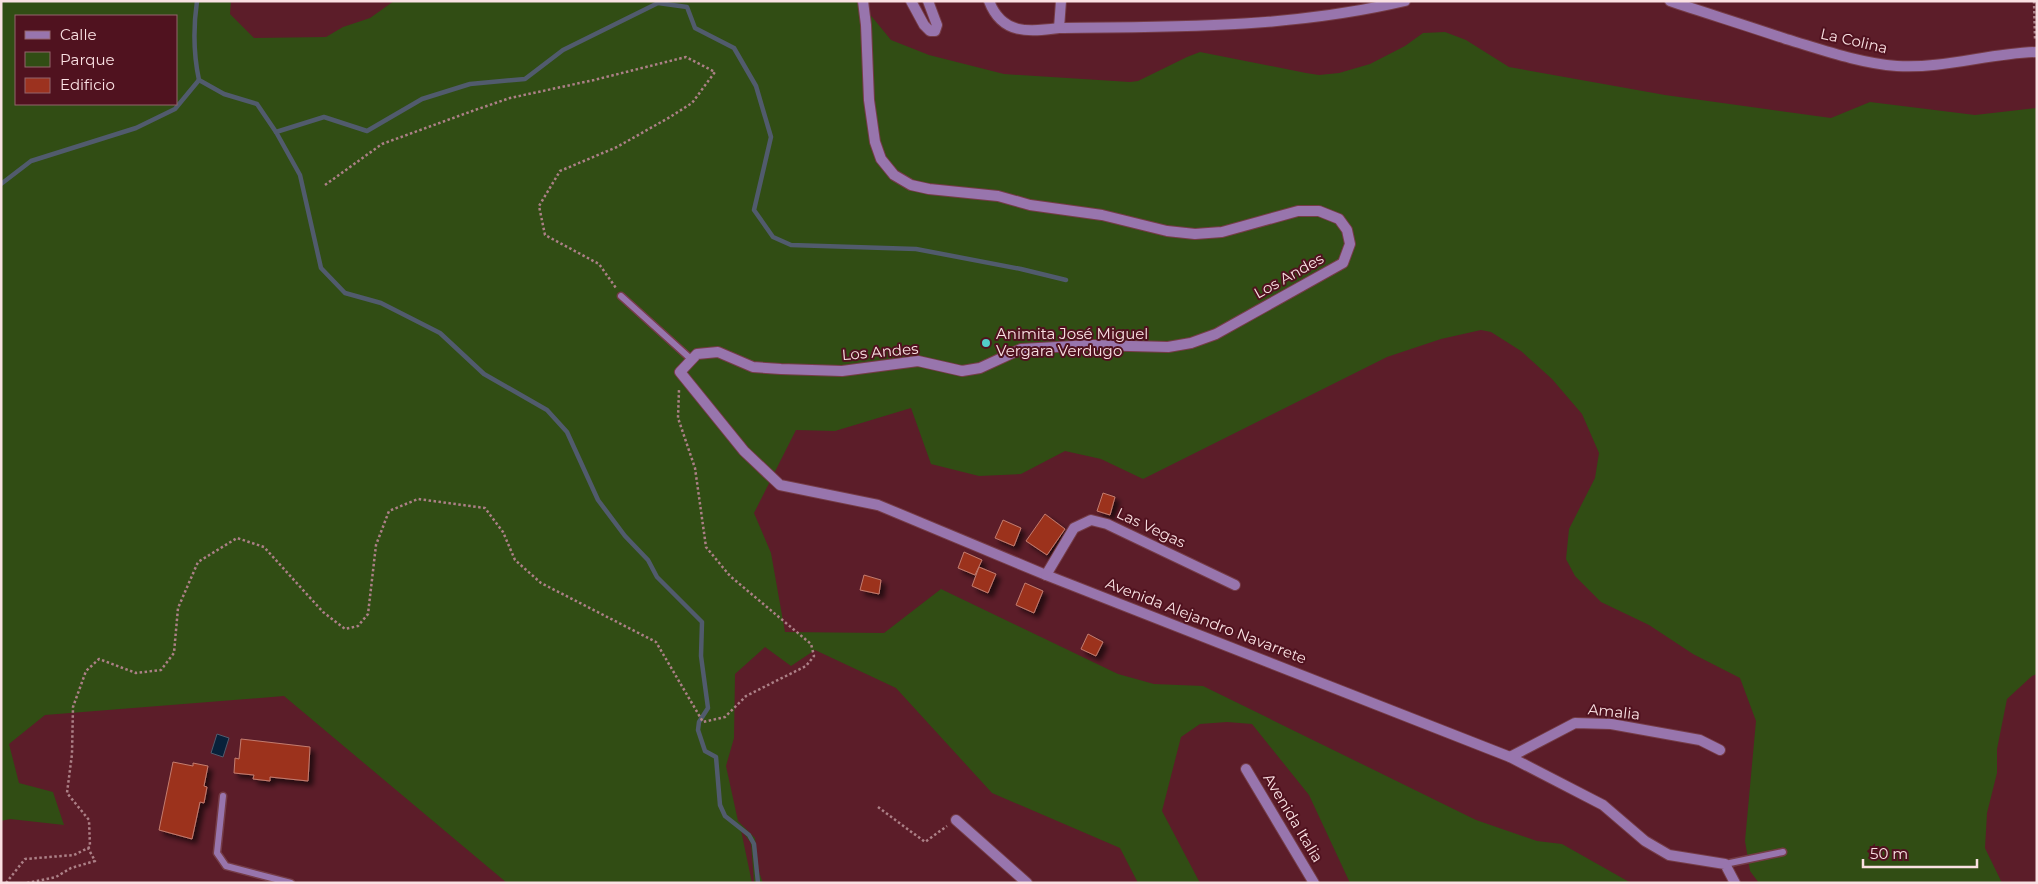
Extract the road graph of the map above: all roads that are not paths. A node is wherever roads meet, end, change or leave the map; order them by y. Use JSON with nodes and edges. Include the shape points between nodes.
{"nodes":[{"id":1,"x":863,"y":1,"type":"edge"},
{"id":2,"x":911,"y":1,"type":"edge"},
{"id":3,"x":928,"y":1,"type":"edge"},
{"id":4,"x":990,"y":1,"type":"edge"},
{"id":5,"x":1061,"y":1,"type":"edge"},
{"id":6,"x":1405,"y":1,"type":"edge"},
{"id":7,"x":1670,"y":1,"type":"edge"},
{"id":8,"x":1059,"y":28,"type":"junction"},
{"id":9,"x":2036,"y":52,"type":"edge"},
{"id":10,"x":621,"y":296,"type":"road end"},
{"id":11,"x":692,"y":360,"type":"junction"},
{"id":12,"x":680,"y":372,"type":"joint"},
{"id":13,"x":1046,"y":575,"type":"junction"},
{"id":14,"x":1235,"y":585,"type":"dead end"},
{"id":15,"x":1720,"y":750,"type":"dead end"},
{"id":16,"x":1510,"y":757,"type":"junction"},
{"id":17,"x":1246,"y":769,"type":"dead end"},
{"id":18,"x":224,"y":796,"type":"dead end"},
{"id":19,"x":956,"y":820,"type":"road end"},
{"id":20,"x":1783,"y":852,"type":"dead end"},
{"id":21,"x":1725,"y":864,"type":"junction"},
{"id":22,"x":291,"y":883,"type":"edge"},
{"id":23,"x":1027,"y":883,"type":"edge"},
{"id":24,"x":1314,"y":883,"type":"edge"},
{"id":25,"x":1735,"y":883,"type":"edge"}],
"edges":[{"from":1,"to":11,"type":"street","name":"Los Andes","via":[[875,142],[881,158],[894,175],[911,185],[998,196],[1030,205],[1102,215],[1166,231],[1195,234],[1222,232],[1298,211],[1319,211],[1338,219],[1347,230],[1350,244],[1343,263],[1216,334],[1168,347],[1092,345],[1021,349],[980,368],[962,371],[918,361],[842,371],[754,367],[718,352],[697,354]]},
{"from":2,"to":3,"type":"street","via":[[924,25],[935,31],[937,25]]},
{"from":4,"to":8,"type":"street","via":[[1001,20],[1014,29],[1032,32]]},
{"from":5,"to":8,"type":"street"},
{"from":6,"to":8,"type":"street","via":[[1330,15],[1248,24]]},
{"from":7,"to":9,"type":"street","name":"La Colina","via":[[1876,64],[1922,66]]},
{"from":10,"to":11,"type":"lane"},
{"from":11,"to":12,"type":"street","name":"Los Andes"},
{"from":12,"to":13,"type":"street","name":"Avenida Alejandro Navarrete","via":[[744,451],[780,485],[878,505]]},
{"from":13,"to":14,"type":"street","name":"Las Vegas","via":[[1074,528],[1092,520],[1107,524]]},
{"from":13,"to":16,"type":"street","name":"Avenida Alejandro Navarrete"},
{"from":15,"to":16,"type":"street","name":"Amalia","via":[[1700,740],[1611,724],[1576,723]]},
{"from":16,"to":21,"type":"street","name":"Avenida Alejandro Navarrete","via":[[1603,805],[1645,842],[1670,855]]},
{"from":17,"to":24,"type":"street","name":"Avenida Italia"},
{"from":18,"to":22,"type":"lane","via":[[218,853],[226,866]]},
{"from":19,"to":23,"type":"street"},
{"from":20,"to":21,"type":"lane"},
{"from":21,"to":25,"type":"street"}]}
